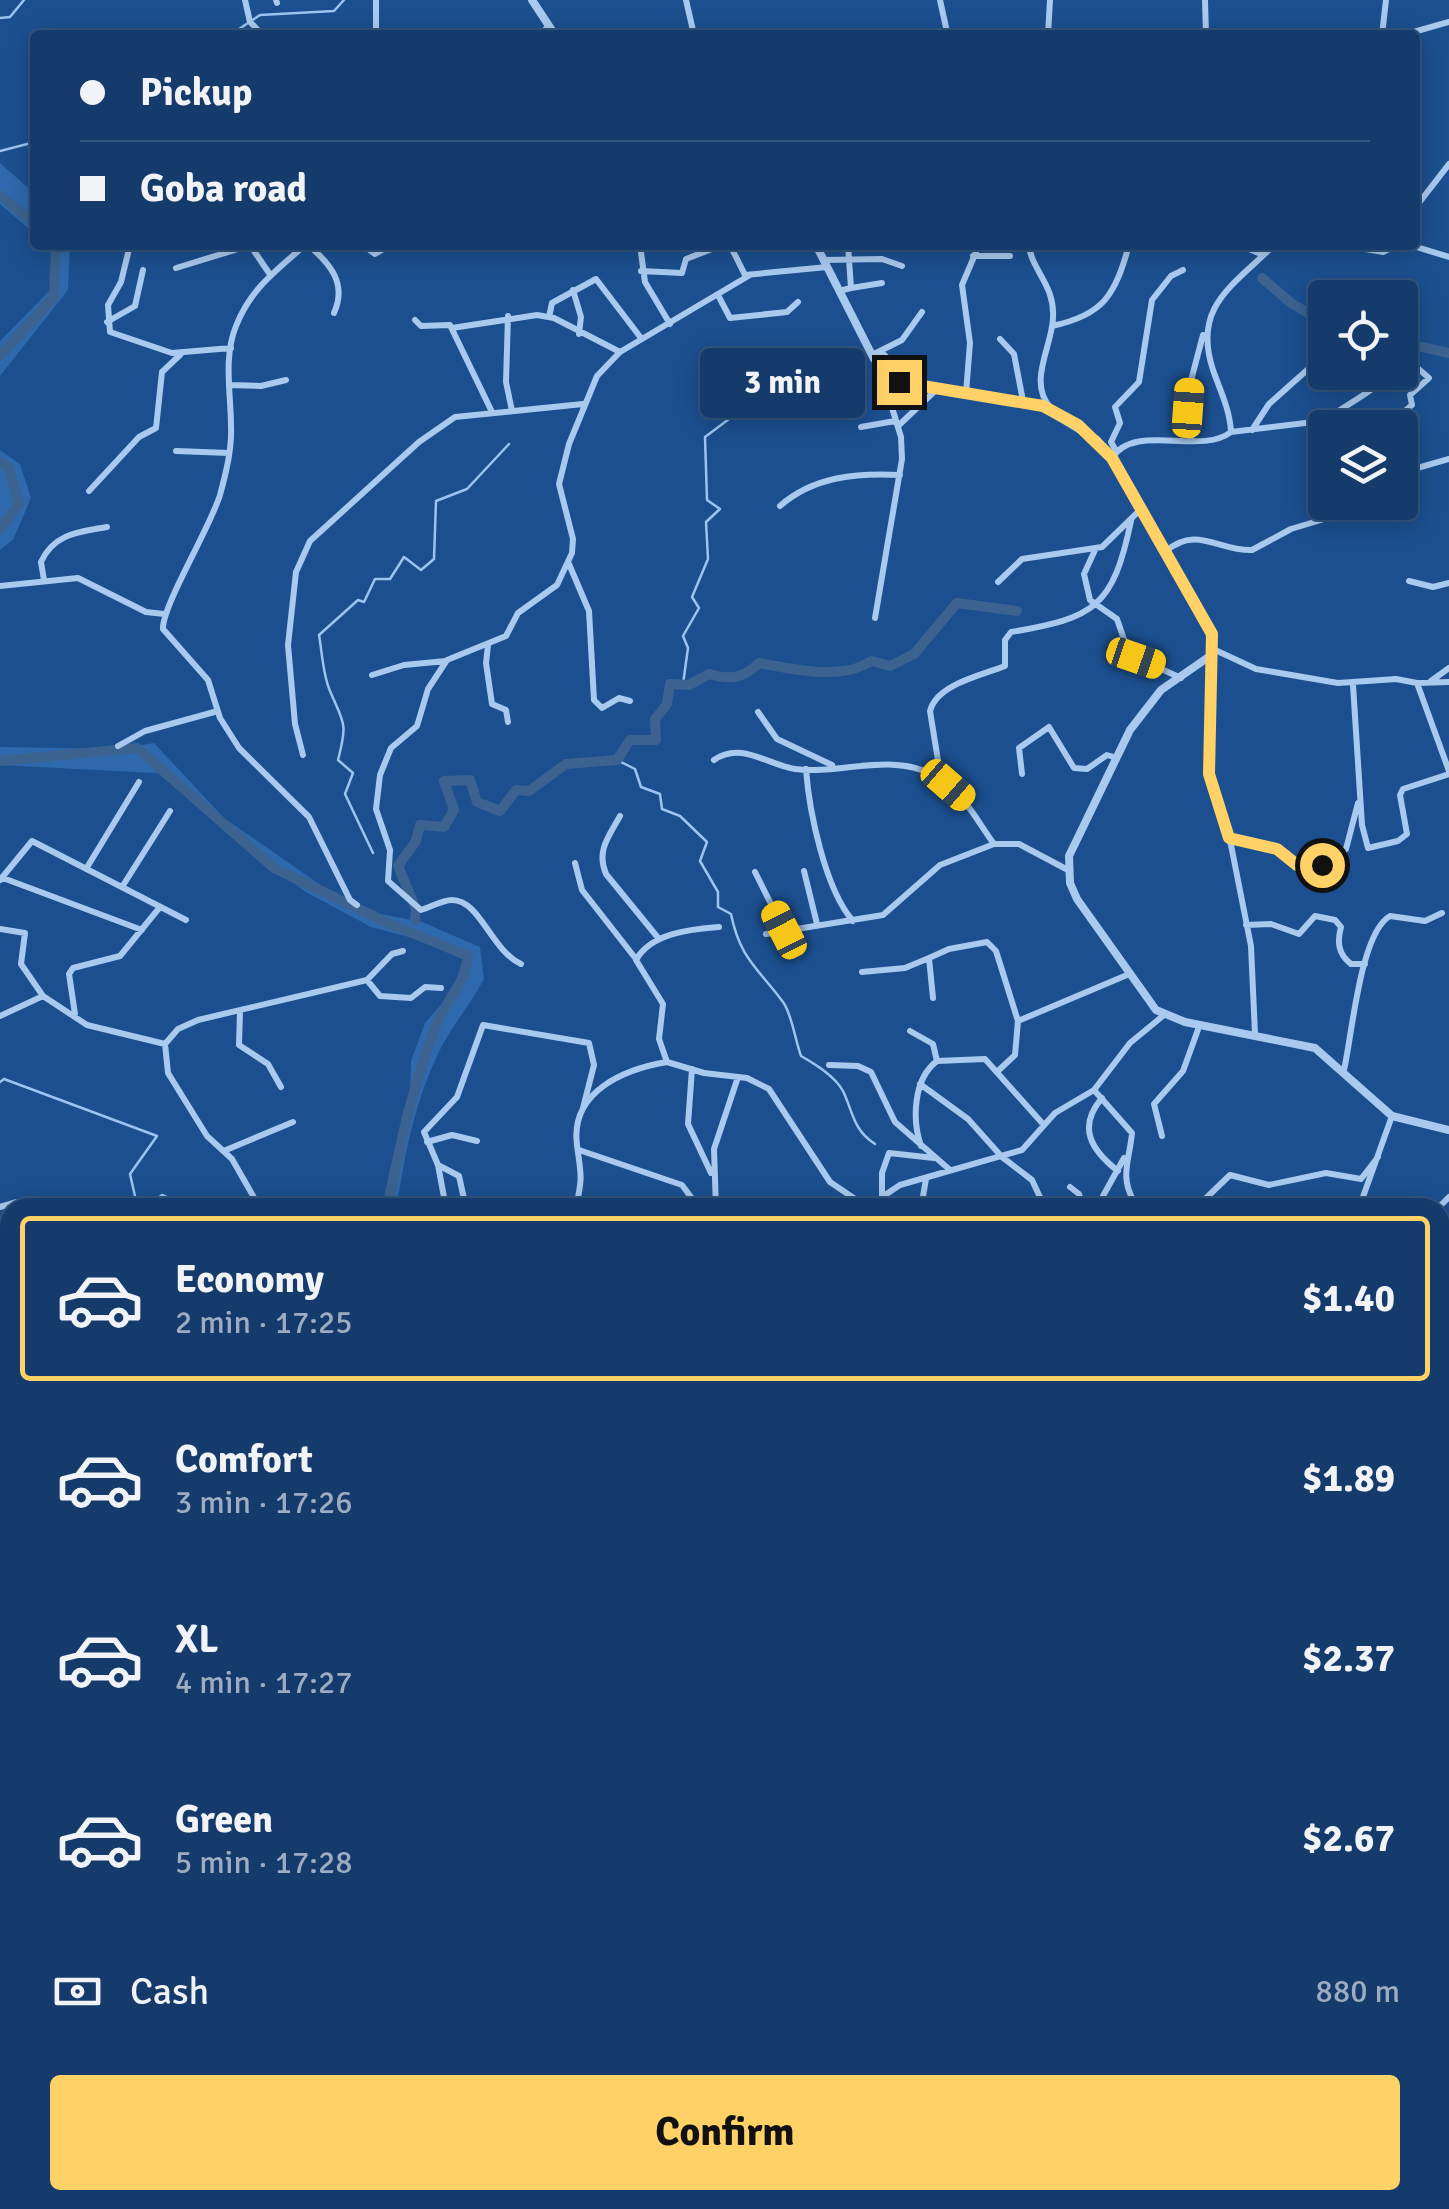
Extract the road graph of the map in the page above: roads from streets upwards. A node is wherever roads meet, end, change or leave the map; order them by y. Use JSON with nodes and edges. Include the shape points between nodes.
{"nodes":[{"id":1,"x":246,"y":0,"type":"edge"},
{"id":2,"x":376,"y":0,"type":"edge"},
{"id":3,"x":532,"y":0,"type":"edge"},
{"id":4,"x":686,"y":0,"type":"edge"},
{"id":5,"x":940,"y":0,"type":"edge"},
{"id":6,"x":1050,"y":0,"type":"edge"},
{"id":7,"x":1205,"y":0,"type":"edge"},
{"id":8,"x":1386,"y":0,"type":"edge"},
{"id":9,"x":1449,"y":22,"type":"edge"},
{"id":10,"x":258,"y":30,"type":"edge"},
{"id":11,"x":376,"y":30,"type":"edge"},
{"id":12,"x":542,"y":30,"type":"edge"},
{"id":13,"x":693,"y":30,"type":"edge"},
{"id":14,"x":947,"y":30,"type":"edge"},
{"id":15,"x":1048,"y":30,"type":"edge"},
{"id":16,"x":1206,"y":30,"type":"edge"},
{"id":17,"x":1383,"y":30,"type":"edge"},
{"id":18,"x":1420,"y":30,"type":"edge"},
{"id":19,"x":1449,"y":164,"type":"edge"},
{"id":20,"x":1420,"y":202,"type":"edge"},
{"id":21,"x":1420,"y":248,"type":"edge"},
{"id":22,"x":129,"y":250,"type":"edge"},
{"id":23,"x":234,"y":250,"type":"edge"},
{"id":24,"x":253,"y":250,"type":"edge"},
{"id":25,"x":299,"y":250,"type":"edge"},
{"id":26,"x":312,"y":250,"type":"edge"},
{"id":27,"x":640,"y":250,"type":"edge"},
{"id":28,"x":712,"y":250,"type":"edge"},
{"id":29,"x":729,"y":250,"type":"edge"},
{"id":30,"x":819,"y":250,"type":"edge"},
{"id":31,"x":848,"y":250,"type":"edge"},
{"id":32,"x":976,"y":250,"type":"edge"},
{"id":33,"x":1031,"y":250,"type":"edge"},
{"id":34,"x":1127,"y":250,"type":"edge"},
{"id":35,"x":1252,"y":250,"type":"edge"},
{"id":36,"x":1269,"y":250,"type":"edge"},
{"id":37,"x":1264,"y":255,"type":"junction"},
{"id":38,"x":972,"y":256,"type":"junction"},
{"id":39,"x":1010,"y":256,"type":"dead end"},
{"id":40,"x":1449,"y":257,"type":"edge"},
{"id":41,"x":847,"y":258,"type":"junction"},
{"id":42,"x":826,"y":263,"type":"junction"},
{"id":43,"x":902,"y":266,"type":"dead end"},
{"id":44,"x":176,"y":268,"type":"dead end"},
{"id":45,"x":142,"y":270,"type":"dead end"},
{"id":46,"x":1183,"y":270,"type":"dead end"},
{"id":47,"x":641,"y":271,"type":"junction"},
{"id":48,"x":268,"y":273,"type":"junction"},
{"id":49,"x":750,"y":275,"type":"junction"},
{"id":50,"x":882,"y":283,"type":"dead end"},
{"id":51,"x":847,"y":289,"type":"junction"},
{"id":52,"x":573,"y":290,"type":"junction"},
{"id":53,"x":719,"y":296,"type":"junction"},
{"id":54,"x":798,"y":302,"type":"dead end"},
{"id":55,"x":922,"y":312,"type":"dead end"},
{"id":56,"x":334,"y":313,"type":"dead end"},
{"id":57,"x":508,"y":316,"type":"junction"},
{"id":58,"x":550,"y":316,"type":"junction"},
{"id":59,"x":415,"y":320,"type":"dead end"},
{"id":60,"x":107,"y":322,"type":"junction"},
{"id":61,"x":670,"y":324,"type":"junction"},
{"id":62,"x":1052,"y":326,"type":"junction"},
{"id":63,"x":452,"y":328,"type":"junction"},
{"id":64,"x":1204,"y":332,"type":"junction"},
{"id":65,"x":579,"y":334,"type":"junction"},
{"id":66,"x":641,"y":338,"type":"junction"},
{"id":67,"x":1000,"y":339,"type":"dead end"},
{"id":68,"x":231,"y":348,"type":"junction"},
{"id":69,"x":620,"y":352,"type":"junction"},
{"id":70,"x":876,"y":353,"type":"junction"},
{"id":71,"x":182,"y":354,"type":"junction"},
{"id":72,"x":1308,"y":368,"type":"edge"},
{"id":73,"x":1418,"y":369,"type":"edge"},
{"id":74,"x":286,"y":380,"type":"dead end"},
{"id":75,"x":899,"y":382,"type":"junction"},
{"id":76,"x":229,"y":385,"type":"junction"},
{"id":77,"x":918,"y":386,"type":"junction"},
{"id":78,"x":1418,"y":387,"type":"edge"},
{"id":79,"x":937,"y":389,"type":"junction"},
{"id":80,"x":1368,"y":390,"type":"edge"},
{"id":81,"x":966,"y":392,"type":"junction"},
{"id":82,"x":1023,"y":401,"type":"junction"},
{"id":83,"x":584,"y":404,"type":"junction"},
{"id":84,"x":1338,"y":410,"type":"edge"},
{"id":85,"x":1054,"y":411,"type":"junction"},
{"id":86,"x":492,"y":412,"type":"junction"},
{"id":87,"x":512,"y":412,"type":"junction"},
{"id":88,"x":897,"y":424,"type":"junction"},
{"id":89,"x":1308,"y":425,"type":"edge"},
{"id":90,"x":861,"y":427,"type":"dead end"},
{"id":91,"x":1252,"y":431,"type":"junction"},
{"id":92,"x":1231,"y":432,"type":"junction"},
{"id":93,"x":1191,"y":442,"type":"junction"},
{"id":94,"x":176,"y":451,"type":"dead end"},
{"id":95,"x":229,"y":453,"type":"junction"},
{"id":96,"x":1114,"y":454,"type":"junction"},
{"id":97,"x":1449,"y":459,"type":"edge"},
{"id":98,"x":1418,"y":468,"type":"edge"},
{"id":99,"x":900,"y":475,"type":"junction"},
{"id":100,"x":89,"y":491,"type":"dead end"},
{"id":101,"x":780,"y":506,"type":"dead end"},
{"id":102,"x":1142,"y":508,"type":"junction"},
{"id":103,"x":1322,"y":520,"type":"edge"},
{"id":104,"x":1131,"y":521,"type":"junction"},
{"id":105,"x":108,"y":527,"type":"dead end"},
{"id":106,"x":1095,"y":550,"type":"junction"},
{"id":107,"x":1166,"y":551,"type":"junction"},
{"id":108,"x":569,"y":562,"type":"junction"},
{"id":109,"x":44,"y":580,"type":"junction"},
{"id":110,"x":1410,"y":581,"type":"dead end"},
{"id":111,"x":998,"y":582,"type":"dead end"},
{"id":112,"x":1449,"y":583,"type":"edge"},
{"id":113,"x":0,"y":586,"type":"edge"},
{"id":114,"x":1099,"y":606,"type":"junction"},
{"id":115,"x":164,"y":614,"type":"junction"},
{"id":116,"x":874,"y":618,"type":"dead end"},
{"id":117,"x":488,"y":644,"type":"junction"},
{"id":118,"x":1211,"y":652,"type":"junction"},
{"id":119,"x":448,"y":660,"type":"junction"},
{"id":120,"x":1449,"y":668,"type":"edge"},
{"id":121,"x":372,"y":675,"type":"dead end"},
{"id":122,"x":1180,"y":678,"type":"junction"},
{"id":123,"x":1431,"y":682,"type":"junction"},
{"id":124,"x":1449,"y":682,"type":"edge"},
{"id":125,"x":1417,"y":683,"type":"junction"},
{"id":126,"x":1353,"y":685,"type":"junction"},
{"id":127,"x":630,"y":702,"type":"dead end"},
{"id":128,"x":218,"y":711,"type":"junction"},
{"id":129,"x":758,"y":712,"type":"dead end"},
{"id":130,"x":508,"y":722,"type":"dead end"},
{"id":131,"x":118,"y":746,"type":"dead end"},
{"id":132,"x":303,"y":755,"type":"dead end"},
{"id":133,"x":1117,"y":758,"type":"junction"},
{"id":134,"x":714,"y":760,"type":"dead end"},
{"id":135,"x":838,"y":767,"type":"junction"},
{"id":136,"x":806,"y":769,"type":"junction"},
{"id":137,"x":1449,"y":773,"type":"edge"},
{"id":138,"x":1022,"y":774,"type":"dead end"},
{"id":139,"x":940,"y":779,"type":"junction"},
{"id":140,"x":140,"y":782,"type":"dead end"},
{"id":141,"x":1360,"y":799,"type":"junction"},
{"id":142,"x":170,"y":811,"type":"dead end"},
{"id":143,"x":620,"y":816,"type":"dead end"},
{"id":144,"x":1229,"y":838,"type":"junction"},
{"id":145,"x":994,"y":844,"type":"junction"},
{"id":146,"x":574,"y":864,"type":"dead end"},
{"id":147,"x":86,"y":869,"type":"junction"},
{"id":148,"x":1068,"y":870,"type":"junction"},
{"id":149,"x":754,"y":872,"type":"dead end"},
{"id":150,"x":804,"y":872,"type":"dead end"},
{"id":151,"x":1,"y":879,"type":"edge"},
{"id":152,"x":122,"y":887,"type":"junction"},
{"id":153,"x":357,"y":905,"type":"dead end"},
{"id":154,"x":160,"y":907,"type":"junction"},
{"id":155,"x":1442,"y":913,"type":"dead end"},
{"id":156,"x":186,"y":920,"type":"dead end"},
{"id":157,"x":854,"y":922,"type":"junction"},
{"id":158,"x":817,"y":924,"type":"junction"},
{"id":159,"x":1246,"y":926,"type":"junction"},
{"id":160,"x":0,"y":928,"type":"edge"},
{"id":161,"x":719,"y":928,"type":"dead end"},
{"id":162,"x":142,"y":930,"type":"junction"},
{"id":163,"x":784,"y":930,"type":"junction"},
{"id":164,"x":766,"y":934,"type":"dead end"},
{"id":165,"x":659,"y":940,"type":"junction"},
{"id":166,"x":403,"y":951,"type":"dead end"},
{"id":167,"x":929,"y":958,"type":"junction"},
{"id":168,"x":636,"y":960,"type":"junction"},
{"id":169,"x":520,"y":964,"type":"dead end"},
{"id":170,"x":1365,"y":964,"type":"junction"},
{"id":171,"x":862,"y":972,"type":"dead end"},
{"id":172,"x":1127,"y":975,"type":"junction"},
{"id":173,"x":368,"y":980,"type":"junction"},
{"id":174,"x":440,"y":988,"type":"dead end"},
{"id":175,"x":43,"y":996,"type":"junction"},
{"id":176,"x":934,"y":998,"type":"dead end"},
{"id":177,"x":240,"y":1011,"type":"junction"},
{"id":178,"x":1164,"y":1015,"type":"junction"},
{"id":179,"x":0,"y":1016,"type":"edge"},
{"id":180,"x":78,"y":1020,"type":"junction"},
{"id":181,"x":1018,"y":1021,"type":"junction"},
{"id":182,"x":1200,"y":1024,"type":"junction"},
{"id":183,"x":910,"y":1031,"type":"dead end"},
{"id":184,"x":1255,"y":1034,"type":"junction"},
{"id":185,"x":164,"y":1044,"type":"junction"},
{"id":186,"x":937,"y":1061,"type":"junction"},
{"id":187,"x":667,"y":1062,"type":"junction"},
{"id":188,"x":829,"y":1065,"type":"dead end"},
{"id":189,"x":692,"y":1070,"type":"junction"},
{"id":190,"x":999,"y":1070,"type":"junction"},
{"id":191,"x":1344,"y":1070,"type":"junction"},
{"id":192,"x":738,"y":1077,"type":"junction"},
{"id":193,"x":920,"y":1083,"type":"junction"},
{"id":194,"x":281,"y":1087,"type":"dead end"},
{"id":195,"x":1094,"y":1090,"type":"junction"},
{"id":196,"x":1102,"y":1098,"type":"junction"},
{"id":197,"x":583,"y":1108,"type":"junction"},
{"id":198,"x":1392,"y":1116,"type":"junction"},
{"id":199,"x":292,"y":1122,"type":"dead end"},
{"id":200,"x":1043,"y":1124,"type":"junction"},
{"id":201,"x":1449,"y":1130,"type":"edge"},
{"id":202,"x":1162,"y":1136,"type":"dead end"},
{"id":203,"x":477,"y":1141,"type":"dead end"},
{"id":204,"x":426,"y":1143,"type":"junction"},
{"id":205,"x":921,"y":1146,"type":"junction"},
{"id":206,"x":578,"y":1149,"type":"junction"},
{"id":207,"x":226,"y":1150,"type":"junction"},
{"id":208,"x":1128,"y":1154,"type":"junction"},
{"id":209,"x":1378,"y":1157,"type":"junction"},
{"id":210,"x":1002,"y":1158,"type":"junction"},
{"id":211,"x":936,"y":1159,"type":"junction"},
{"id":212,"x":438,"y":1165,"type":"junction"},
{"id":213,"x":951,"y":1170,"type":"junction"},
{"id":214,"x":1118,"y":1171,"type":"junction"},
{"id":215,"x":712,"y":1174,"type":"junction"},
{"id":216,"x":926,"y":1179,"type":"junction"},
{"id":217,"x":1070,"y":1187,"type":"dead end"},
{"id":218,"x":254,"y":1198,"type":"edge"},
{"id":219,"x":444,"y":1198,"type":"edge"},
{"id":220,"x":464,"y":1198,"type":"edge"},
{"id":221,"x":579,"y":1198,"type":"edge"},
{"id":222,"x":692,"y":1198,"type":"edge"},
{"id":223,"x":715,"y":1198,"type":"edge"},
{"id":224,"x":853,"y":1198,"type":"edge"},
{"id":225,"x":883,"y":1198,"type":"edge"},
{"id":226,"x":887,"y":1198,"type":"edge"},
{"id":227,"x":923,"y":1198,"type":"edge"},
{"id":228,"x":1040,"y":1198,"type":"edge"},
{"id":229,"x":1081,"y":1198,"type":"edge"},
{"id":230,"x":1103,"y":1198,"type":"edge"},
{"id":231,"x":1133,"y":1198,"type":"edge"},
{"id":232,"x":1206,"y":1198,"type":"edge"},
{"id":233,"x":1363,"y":1198,"type":"edge"}],
"edges":[{"from":1,"to":10,"type":"street"},
{"from":2,"to":11,"type":"street"},
{"from":3,"to":12,"type":"street"},
{"from":4,"to":13,"type":"street"},
{"from":5,"to":14,"type":"street"},
{"from":6,"to":15,"type":"street"},
{"from":7,"to":16,"type":"street"},
{"from":8,"to":17,"type":"street"},
{"from":9,"to":18,"type":"street"},
{"from":19,"to":20,"type":"street"},
{"from":21,"to":40,"type":"street"},
{"from":22,"to":60,"type":"street"},
{"from":23,"to":44,"type":"street"},
{"from":24,"to":48,"type":"street"},
{"from":25,"to":48,"type":"street"},
{"from":26,"to":56,"type":"street","via":[[339,283]]},
{"from":27,"to":47,"type":"street"},
{"from":28,"to":47,"type":"street","via":[[686,259],[682,272]]},
{"from":29,"to":49,"type":"street","via":[[741,273]]},
{"from":30,"to":42,"type":"street"},
{"from":31,"to":41,"type":"street"},
{"from":32,"to":38,"type":"street"},
{"from":33,"to":62,"type":"street","via":[[1049,288]]},
{"from":34,"to":62,"type":"street","via":[[1103,305],[1080,321]]},
{"from":35,"to":37,"type":"street"},
{"from":36,"to":37,"type":"street"},
{"from":37,"to":64,"type":"street","via":[[1225,293]]},
{"from":38,"to":39,"type":"street"},
{"from":38,"to":81,"type":"street","via":[[962,286],[970,344]]},
{"from":41,"to":42,"type":"street"},
{"from":41,"to":43,"type":"street"},
{"from":41,"to":51,"type":"street"},
{"from":42,"to":49,"type":"street"},
{"from":42,"to":51,"type":"street"},
{"from":45,"to":60,"type":"street","via":[[134,306]]},
{"from":46,"to":96,"type":"street","via":[[1152,300],[1138,382],[1115,407],[1120,423]]},
{"from":47,"to":61,"type":"street"},
{"from":48,"to":68,"type":"street","via":[[241,316]]},
{"from":49,"to":53,"type":"street"},
{"from":50,"to":51,"type":"street"},
{"from":51,"to":70,"type":"street"},
{"from":52,"to":58,"type":"street","via":[[552,303]]},
{"from":52,"to":65,"type":"street"},
{"from":52,"to":66,"type":"street","via":[[600,281]]},
{"from":53,"to":54,"type":"street","via":[[730,318],[786,312]]},
{"from":53,"to":61,"type":"street"},
{"from":55,"to":70,"type":"street","via":[[902,340]]},
{"from":57,"to":58,"type":"street"},
{"from":57,"to":63,"type":"street"},
{"from":57,"to":87,"type":"street"},
{"from":58,"to":65,"type":"street"},
{"from":59,"to":63,"type":"street"},
{"from":60,"to":71,"type":"street","via":[[114,335]]},
{"from":61,"to":66,"type":"street"},
{"from":62,"to":85,"type":"street","via":[[1042,384]]},
{"from":63,"to":86,"type":"street"},
{"from":64,"to":92,"type":"street"},
{"from":64,"to":93,"type":"street","via":[[1189,388]]},
{"from":65,"to":69,"type":"street"},
{"from":66,"to":69,"type":"street"},
{"from":67,"to":82,"type":"street","via":[[1014,354]]},
{"from":68,"to":71,"type":"street"},
{"from":68,"to":76,"type":"street"},
{"from":69,"to":83,"type":"street","via":[[597,376]]},
{"from":70,"to":75,"type":"street"},
{"from":70,"to":77,"type":"street"},
{"from":71,"to":100,"type":"street","via":[[162,372],[156,428],[139,437]]},
{"from":72,"to":91,"type":"street"},
{"from":73,"to":78,"type":"street","via":[[1429,378]]},
{"from":74,"to":76,"type":"street"},
{"from":75,"to":77,"type":"street"},
{"from":75,"to":88,"type":"street","via":[[890,401]]},
{"from":76,"to":95,"type":"street"},
{"from":77,"to":79,"type":"street"},
{"from":79,"to":81,"type":"street"},
{"from":79,"to":88,"type":"street"},
{"from":80,"to":84,"type":"street"},
{"from":81,"to":82,"type":"street"},
{"from":82,"to":85,"type":"street"},
{"from":83,"to":87,"type":"street"},
{"from":83,"to":108,"type":"street","via":[[559,484],[573,539]]},
{"from":85,"to":96,"type":"street"},
{"from":86,"to":87,"type":"street"},
{"from":86,"to":132,"type":"street","via":[[442,425],[310,541],[296,572],[288,645]]},
{"from":88,"to":90,"type":"street"},
{"from":88,"to":99,"type":"street"},
{"from":89,"to":91,"type":"street"},
{"from":91,"to":92,"type":"street"},
{"from":92,"to":93,"type":"street"},
{"from":93,"to":96,"type":"street","via":[[1139,442]]},
{"from":94,"to":95,"type":"street"},
{"from":95,"to":115,"type":"street","via":[[214,511]]},
{"from":96,"to":102,"type":"street"},
{"from":97,"to":98,"type":"street"},
{"from":99,"to":101,"type":"street","via":[[836,478],[800,490]]},
{"from":99,"to":116,"type":"street"},
{"from":102,"to":104,"type":"street"},
{"from":102,"to":107,"type":"street"},
{"from":103,"to":107,"type":"street","via":[[1252,550],[1202,536]]},
{"from":104,"to":106,"type":"street"},
{"from":104,"to":114,"type":"street"},
{"from":105,"to":109,"type":"street","via":[[54,542],[41,562]]},
{"from":106,"to":111,"type":"street","via":[[1022,559]]},
{"from":106,"to":114,"type":"street","via":[[1084,583]]},
{"from":107,"to":118,"type":"street","via":[[1211,632]]},
{"from":108,"to":117,"type":"street","via":[[556,584],[518,613],[506,636]]},
{"from":108,"to":127,"type":"street","via":[[589,611],[594,700],[602,708],[619,698]]},
{"from":109,"to":113,"type":"street"},
{"from":109,"to":115,"type":"street","via":[[86,580],[146,612]]},
{"from":110,"to":112,"type":"street"},
{"from":114,"to":122,"type":"street","via":[[1116,619],[1128,654]]},
{"from":114,"to":139,"type":"street","via":[[1057,626],[1012,632],[1005,640],[1006,666],[974,674],[932,702]]},
{"from":115,"to":128,"type":"street","via":[[165,634],[203,672]]},
{"from":117,"to":119,"type":"street"},
{"from":117,"to":130,"type":"street","via":[[492,704],[506,710]]},
{"from":118,"to":122,"type":"street"},
{"from":118,"to":126,"type":"street","via":[[1256,669]]},
{"from":118,"to":144,"type":"street","via":[[1210,783]]},
{"from":119,"to":121,"type":"street"},
{"from":119,"to":169,"type":"street","via":[[428,690],[417,726],[390,748],[376,793],[377,822],[390,850],[388,881],[416,909],[455,900],[466,904],[493,944]]},
{"from":120,"to":123,"type":"street"},
{"from":122,"to":133,"type":"street","via":[[1150,700]]},
{"from":123,"to":124,"type":"street"},
{"from":123,"to":125,"type":"street"},
{"from":125,"to":126,"type":"street"},
{"from":125,"to":137,"type":"street"},
{"from":126,"to":141,"type":"street"},
{"from":128,"to":131,"type":"street","via":[[158,726]]},
{"from":128,"to":153,"type":"street","via":[[239,748],[309,817]]},
{"from":129,"to":135,"type":"street","via":[[777,739]]},
{"from":133,"to":138,"type":"street","via":[[1074,768],[1049,727],[1019,748]]},
{"from":133,"to":148,"type":"street","via":[[1075,840]]},
{"from":134,"to":136,"type":"street","via":[[752,754]]},
{"from":135,"to":136,"type":"street"},
{"from":135,"to":139,"type":"street","via":[[921,769]]},
{"from":136,"to":157,"type":"street","via":[[830,877]]},
{"from":137,"to":141,"type":"street","via":[[1403,789],[1407,834],[1376,848],[1366,844]]},
{"from":139,"to":145,"type":"street","via":[[977,815]]},
{"from":140,"to":147,"type":"street"},
{"from":141,"to":144,"type":"street","via":[[1346,850],[1322,865],[1297,865],[1277,849]]},
{"from":142,"to":152,"type":"street"},
{"from":143,"to":165,"type":"street","via":[[601,862]]},
{"from":144,"to":159,"type":"street"},
{"from":145,"to":148,"type":"street","via":[[1019,844]]},
{"from":145,"to":157,"type":"street","via":[[940,865],[883,915]]},
{"from":146,"to":168,"type":"street","via":[[582,890]]},
{"from":147,"to":151,"type":"street","via":[[32,841]]},
{"from":147,"to":152,"type":"street"},
{"from":148,"to":172,"type":"street","via":[[1077,899]]},
{"from":149,"to":163,"type":"street"},
{"from":150,"to":158,"type":"street"},
{"from":151,"to":162,"type":"street"},
{"from":152,"to":154,"type":"street"},
{"from":154,"to":156,"type":"street"},
{"from":154,"to":162,"type":"street"},
{"from":155,"to":170,"type":"street","via":[[1426,922],[1384,919]]},
{"from":157,"to":158,"type":"street"},
{"from":158,"to":163,"type":"street"},
{"from":159,"to":170,"type":"street","via":[[1270,924],[1295,934],[1315,916],[1336,920],[1344,958]]},
{"from":159,"to":184,"type":"street"},
{"from":160,"to":175,"type":"street","via":[[25,933],[21,964]]},
{"from":161,"to":165,"type":"street"},
{"from":162,"to":180,"type":"street","via":[[120,956],[73,968],[72,1010]]},
{"from":163,"to":164,"type":"street"},
{"from":165,"to":168,"type":"street"},
{"from":166,"to":173,"type":"street"},
{"from":167,"to":171,"type":"street"},
{"from":167,"to":176,"type":"street"},
{"from":167,"to":181,"type":"street","via":[[982,942],[992,946]]},
{"from":168,"to":187,"type":"street","via":[[663,1004],[659,1040]]},
{"from":170,"to":191,"type":"street"},
{"from":172,"to":178,"type":"street"},
{"from":172,"to":181,"type":"street"},
{"from":173,"to":174,"type":"street","via":[[380,996],[410,998],[425,987]]},
{"from":173,"to":177,"type":"street"},
{"from":175,"to":179,"type":"street"},
{"from":175,"to":180,"type":"street"},
{"from":177,"to":185,"type":"street","via":[[187,1024]]},
{"from":177,"to":194,"type":"street","via":[[239,1044],[268,1064]]},
{"from":178,"to":182,"type":"street"},
{"from":178,"to":195,"type":"street","via":[[1130,1043]]},
{"from":180,"to":185,"type":"street"},
{"from":181,"to":190,"type":"street","via":[[1015,1056]]},
{"from":182,"to":184,"type":"street"},
{"from":182,"to":202,"type":"street","via":[[1184,1070],[1154,1104]]},
{"from":183,"to":186,"type":"street","via":[[933,1044]]},
{"from":184,"to":191,"type":"street","via":[[1315,1048]]},
{"from":185,"to":207,"type":"street","via":[[168,1073],[207,1136]]},
{"from":186,"to":190,"type":"street","via":[[982,1058]]},
{"from":186,"to":193,"type":"street"},
{"from":187,"to":189,"type":"street"},
{"from":187,"to":197,"type":"street","via":[[626,1070]]},
{"from":188,"to":205,"type":"street","via":[[871,1072],[895,1122]]},
{"from":189,"to":192,"type":"street"},
{"from":189,"to":215,"type":"street","via":[[688,1124]]},
{"from":190,"to":200,"type":"street"},
{"from":191,"to":198,"type":"street"},
{"from":192,"to":215,"type":"street"},
{"from":192,"to":224,"type":"street","via":[[768,1089],[830,1182]]},
{"from":193,"to":205,"type":"street"},
{"from":193,"to":210,"type":"street","via":[[968,1119]]},
{"from":195,"to":196,"type":"street"},
{"from":195,"to":200,"type":"street"},
{"from":196,"to":208,"type":"street","via":[[1130,1129]]},
{"from":196,"to":214,"type":"street","via":[[1089,1117],[1089,1138]]},
{"from":197,"to":204,"type":"street","via":[[594,1065],[589,1043],[486,1024],[457,1097],[425,1126]]},
{"from":197,"to":206,"type":"street"},
{"from":198,"to":201,"type":"street"},
{"from":198,"to":209,"type":"street"},
{"from":199,"to":207,"type":"street"},
{"from":200,"to":210,"type":"street","via":[[1022,1150]]},
{"from":203,"to":204,"type":"street","via":[[452,1134]]},
{"from":204,"to":212,"type":"street"},
{"from":205,"to":211,"type":"street"},
{"from":206,"to":221,"type":"street","via":[[584,1180]]},
{"from":206,"to":222,"type":"street","via":[[682,1185]]},
{"from":207,"to":218,"type":"street"},
{"from":208,"to":214,"type":"street"},
{"from":208,"to":231,"type":"street","via":[[1126,1184]]},
{"from":209,"to":232,"type":"street","via":[[1361,1179],[1326,1173],[1269,1184],[1230,1175]]},
{"from":209,"to":233,"type":"street"},
{"from":210,"to":213,"type":"street"},
{"from":210,"to":228,"type":"street","via":[[1032,1180]]},
{"from":211,"to":213,"type":"street"},
{"from":211,"to":225,"type":"street","via":[[888,1153]]},
{"from":212,"to":219,"type":"street"},
{"from":212,"to":220,"type":"street","via":[[459,1176]]},
{"from":213,"to":216,"type":"street"},
{"from":214,"to":230,"type":"street"},
{"from":215,"to":223,"type":"street"},
{"from":216,"to":226,"type":"street","via":[[900,1185]]},
{"from":216,"to":227,"type":"street"},
{"from":217,"to":229,"type":"street"}]}
